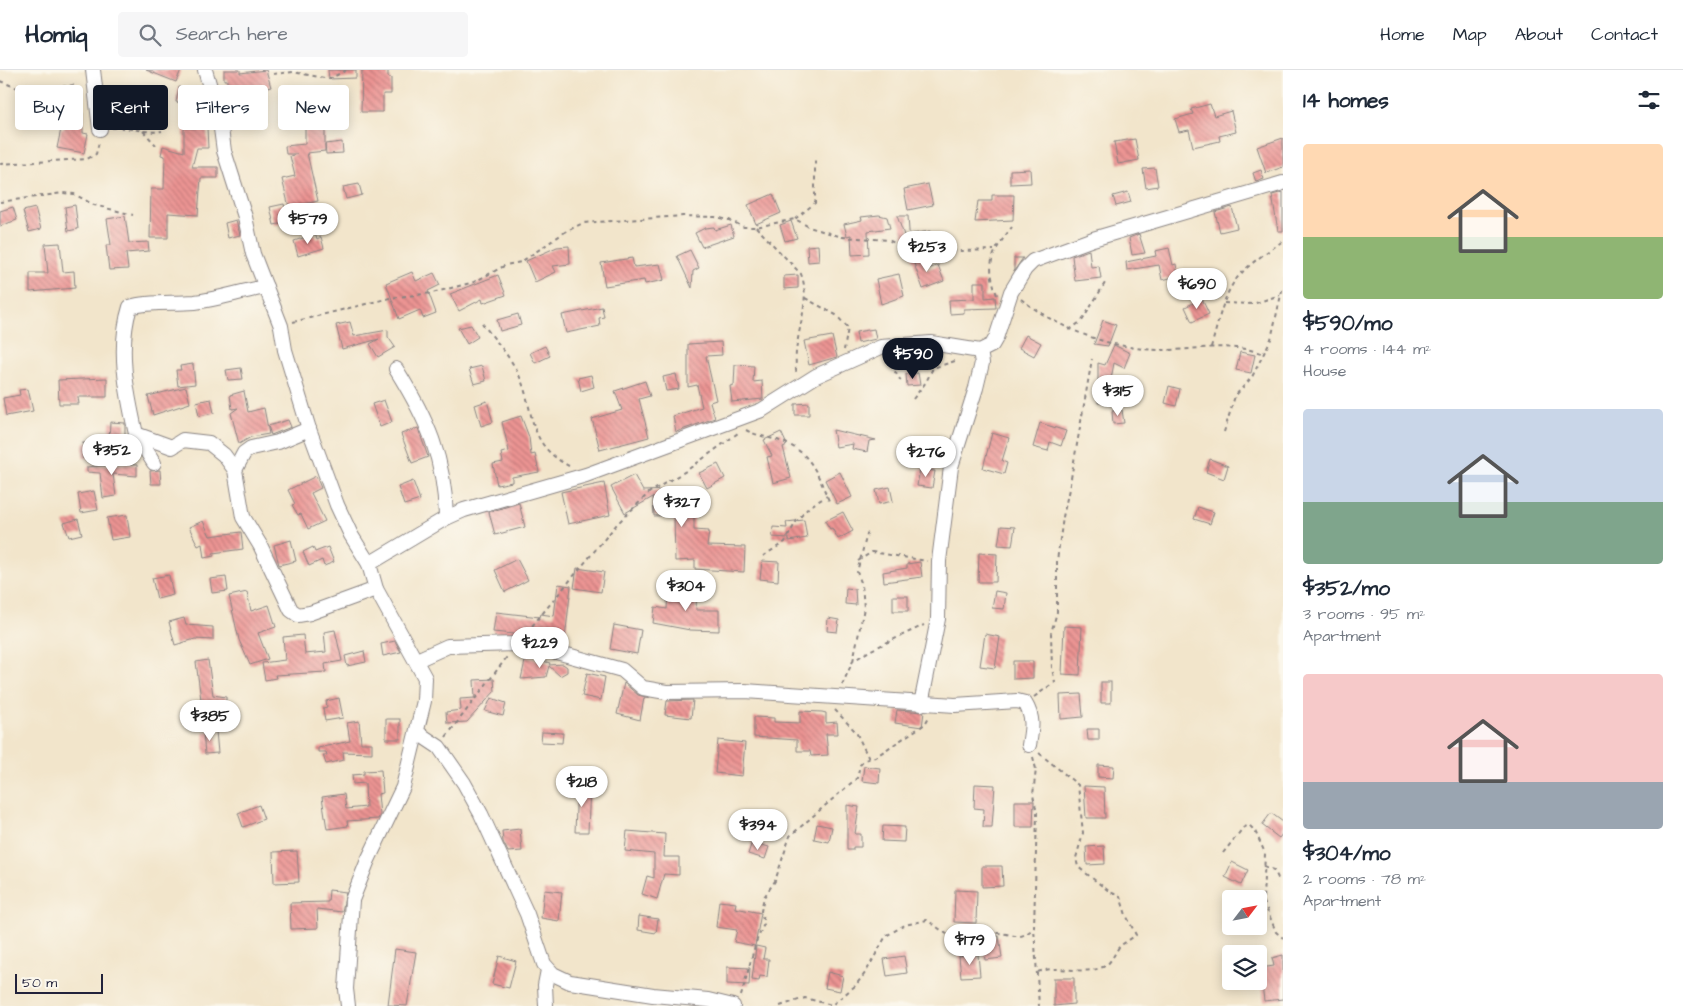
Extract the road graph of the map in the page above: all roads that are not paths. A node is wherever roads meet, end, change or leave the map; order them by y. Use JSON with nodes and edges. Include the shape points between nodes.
{"nodes":[{"id":1,"x":93,"y":70,"type":"edge"},
{"id":2,"x":205,"y":70,"type":"edge"},
{"id":3,"x":95,"y":85,"type":"edge"},
{"id":4,"x":1283,"y":184,"type":"edge"},
{"id":5,"x":266,"y":287,"type":"junction"},
{"id":6,"x":980,"y":351,"type":"junction"},
{"id":7,"x":396,"y":369,"type":"dead end"},
{"id":8,"x":309,"y":429,"type":"junction"},
{"id":9,"x":136,"y":434,"type":"junction"},
{"id":10,"x":154,"y":464,"type":"dead end"},
{"id":11,"x":234,"y":470,"type":"junction"},
{"id":12,"x":446,"y":518,"type":"junction"},
{"id":13,"x":370,"y":564,"type":"junction"},
{"id":14,"x":376,"y":589,"type":"junction"},
{"id":15,"x":417,"y":660,"type":"junction"},
{"id":16,"x":922,"y":704,"type":"junction"},
{"id":17,"x":418,"y":733,"type":"junction"},
{"id":18,"x":1030,"y":745,"type":"road end"},
{"id":19,"x":548,"y":970,"type":"junction"},
{"id":20,"x":737,"y":1001,"type":"edge"},
{"id":21,"x":348,"y":1006,"type":"edge"},
{"id":22,"x":546,"y":1006,"type":"edge"}],
"edges":[{"from":1,"to":3,"type":"street"},
{"from":2,"to":5,"type":"street","via":[[220,121],[224,151],[253,254]]},
{"from":4,"to":6,"type":"street","via":[[1044,255],[1025,269],[1011,292],[996,338],[992,345]]},
{"from":5,"to":8,"type":"street","via":[[281,326]]},
{"from":5,"to":9,"type":"street","via":[[226,298],[172,304],[145,302],[130,307],[126,320],[126,390]]},
{"from":6,"to":12,"type":"street","via":[[931,342],[881,347],[842,363],[762,410],[586,475],[482,504]]},
{"from":6,"to":16,"type":"street","via":[[982,363],[978,380],[951,467],[939,561],[938,619]]},
{"from":7,"to":12,"type":"street","via":[[422,413],[442,466]]},
{"from":8,"to":11,"type":"street","via":[[278,442],[251,448],[244,452]]},
{"from":8,"to":13,"type":"street","via":[[337,505]]},
{"from":9,"to":10,"type":"street"},
{"from":9,"to":11,"type":"street","via":[[172,447],[182,440],[209,442],[224,455]]},
{"from":11,"to":14,"type":"street","via":[[243,517],[291,610],[298,616]]},
{"from":12,"to":13,"type":"street"},
{"from":13,"to":14,"type":"street"},
{"from":14,"to":15,"type":"street"},
{"from":15,"to":16,"type":"street","via":[[448,646],[517,644],[622,670],[643,688],[666,692],[745,691]]},
{"from":15,"to":17,"type":"street","via":[[425,678]]},
{"from":16,"to":18,"type":"street","via":[[1025,703],[1033,723]]},
{"from":17,"to":19,"type":"street","via":[[439,747],[448,758],[481,814],[527,914]]},
{"from":17,"to":21,"type":"street","via":[[403,788],[352,900],[346,989]]},
{"from":19,"to":20,"type":"street","via":[[570,982],[652,995]]},
{"from":19,"to":22,"type":"street"}]}
